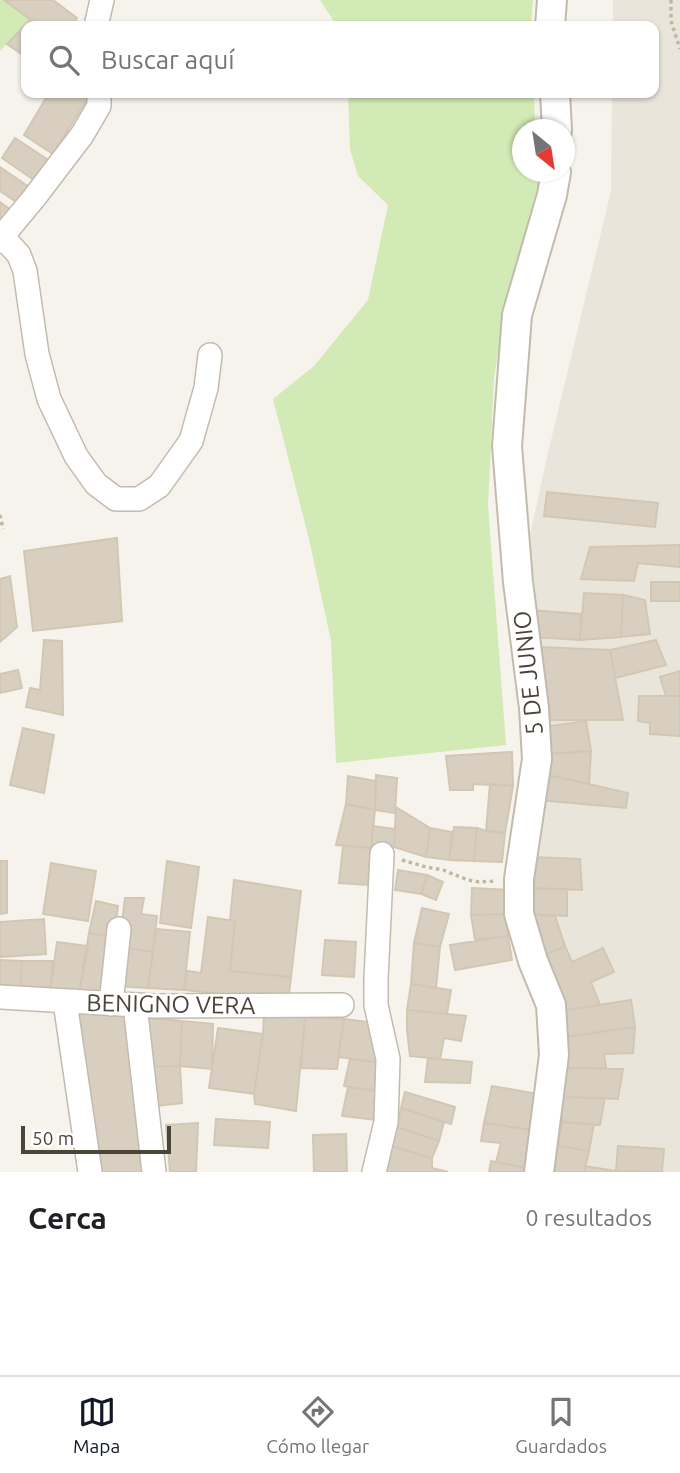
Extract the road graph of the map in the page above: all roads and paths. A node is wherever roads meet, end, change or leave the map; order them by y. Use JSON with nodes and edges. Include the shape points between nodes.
{"nodes":[{"id":1,"x":102,"y":0,"type":"edge"},
{"id":2,"x":552,"y":0,"type":"edge"},
{"id":3,"x":671,"y":0,"type":"edge"},
{"id":4,"x":97,"y":21,"type":"edge"},
{"id":5,"x":550,"y":21,"type":"edge"},
{"id":6,"x":680,"y":49,"type":"edge"},
{"id":7,"x":99,"y":98,"type":"edge"},
{"id":8,"x":555,"y":98,"type":"edge"},
{"id":9,"x":556,"y":119,"type":"edge"},
{"id":10,"x":554,"y":182,"type":"edge"},
{"id":11,"x":0,"y":239,"type":"edge"},
{"id":12,"x":210,"y":355,"type":"dead end"},
{"id":13,"x":0,"y":515,"type":"edge"},
{"id":14,"x":3,"y":529,"type":"dead end"},
{"id":15,"x":382,"y":854,"type":"joint"},
{"id":16,"x":519,"y":879,"type":"junction"},
{"id":17,"x":119,"y":929,"type":"dead end"},
{"id":18,"x":0,"y":997,"type":"edge"},
{"id":19,"x":65,"y":1002,"type":"junction"},
{"id":20,"x":111,"y":1003,"type":"junction"},
{"id":21,"x":135,"y":1004,"type":"junction"},
{"id":22,"x":342,"y":1005,"type":"dead end"},
{"id":23,"x":90,"y":1172,"type":"edge"},
{"id":24,"x":154,"y":1172,"type":"edge"},
{"id":25,"x":374,"y":1172,"type":"edge"},
{"id":26,"x":539,"y":1172,"type":"edge"}],
"edges":[{"from":1,"to":4,"type":"street"},
{"from":2,"to":5,"type":"street"},
{"from":3,"to":6,"type":"path","via":[[671,21]]},
{"from":7,"to":11,"type":"street","via":[[82,135]]},
{"from":8,"to":9,"type":"street"},
{"from":10,"to":16,"type":"street","name":"5 DE JUNIO","via":[[517,315],[507,446],[537,759]]},
{"from":11,"to":12,"type":"street","via":[[19,255],[25,271],[37,354],[49,399],[76,456],[96,484],[116,499],[139,499],[159,486],[191,441]]},
{"from":13,"to":14,"type":"path"},
{"from":15,"to":16,"type":"path","via":[[478,882]]},
{"from":15,"to":25,"type":"street","via":[[376,1005],[388,1059],[386,1122]]},
{"from":16,"to":26,"type":"street","name":"5 DE JUNIO","via":[[519,914],[552,1017],[554,1055]]},
{"from":17,"to":20,"type":"street"},
{"from":18,"to":19,"type":"street","name":"BENIGNO VERA"},
{"from":19,"to":20,"type":"street","name":"BENIGNO VERA"},
{"from":19,"to":23,"type":"street"},
{"from":20,"to":21,"type":"street","name":"BENIGNO VERA"},
{"from":21,"to":22,"type":"street","name":"BENIGNO VERA"},
{"from":21,"to":24,"type":"street"}]}
